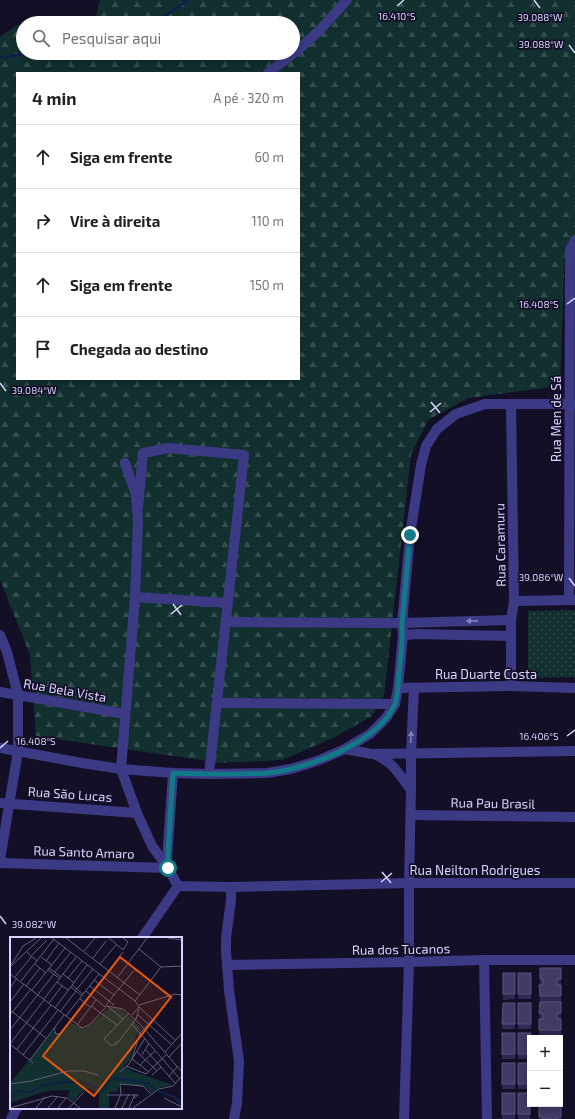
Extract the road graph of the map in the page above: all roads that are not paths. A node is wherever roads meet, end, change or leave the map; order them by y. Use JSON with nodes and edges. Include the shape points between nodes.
{"nodes":[{"id":1,"x":347,"y":0,"type":"edge"},
{"id":2,"x":300,"y":48,"type":"edge"},
{"id":3,"x":285,"y":60,"type":"edge"},
{"id":4,"x":269,"y":72,"type":"edge"},
{"id":5,"x":575,"y":240,"type":"edge"},
{"id":6,"x":572,"y":404,"type":"edge"},
{"id":7,"x":512,"y":405,"type":"junction"},
{"id":8,"x":125,"y":463,"type":"dead end"},
{"id":9,"x":138,"y":508,"type":"junction"},
{"id":10,"x":135,"y":597,"type":"junction"},
{"id":11,"x":572,"y":600,"type":"edge"},
{"id":12,"x":514,"y":601,"type":"junction"},
{"id":13,"x":228,"y":603,"type":"junction"},
{"id":14,"x":511,"y":620,"type":"junction"},
{"id":15,"x":226,"y":622,"type":"junction"},
{"id":16,"x":402,"y":623,"type":"junction"},
{"id":17,"x":0,"y":635,"type":"edge"},
{"id":18,"x":403,"y":635,"type":"junction"},
{"id":19,"x":511,"y":636,"type":"junction"},
{"id":20,"x":511,"y":686,"type":"junction"},
{"id":21,"x":398,"y":688,"type":"junction"},
{"id":22,"x":414,"y":688,"type":"junction"},
{"id":23,"x":575,"y":688,"type":"edge"},
{"id":24,"x":0,"y":692,"type":"edge"},
{"id":25,"x":18,"y":696,"type":"junction"},
{"id":26,"x":217,"y":703,"type":"junction"},
{"id":27,"x":395,"y":704,"type":"junction"},
{"id":28,"x":125,"y":714,"type":"junction"},
{"id":29,"x":0,"y":748,"type":"edge"},
{"id":30,"x":345,"y":749,"type":"junction"},
{"id":31,"x":18,"y":751,"type":"junction"},
{"id":32,"x":575,"y":751,"type":"edge"},
{"id":33,"x":410,"y":752,"type":"junction"},
{"id":34,"x":372,"y":754,"type":"junction"},
{"id":35,"x":121,"y":769,"type":"junction"},
{"id":36,"x":173,"y":773,"type":"junction"},
{"id":37,"x":209,"y":774,"type":"junction"},
{"id":38,"x":411,"y":790,"type":"junction"},
{"id":39,"x":5,"y":803,"type":"edge"},
{"id":40,"x":137,"y":813,"type":"junction"},
{"id":41,"x":410,"y":815,"type":"junction"},
{"id":42,"x":575,"y":817,"type":"edge"},
{"id":43,"x":0,"y":861,"type":"edge"},
{"id":44,"x":168,"y":868,"type":"junction"},
{"id":45,"x":409,"y":883,"type":"junction"},
{"id":46,"x":575,"y":883,"type":"edge"},
{"id":47,"x":178,"y":886,"type":"junction"},
{"id":48,"x":231,"y":888,"type":"junction"},
{"id":49,"x":143,"y":937,"type":"edge"},
{"id":50,"x":484,"y":960,"type":"junction"},
{"id":51,"x":575,"y":960,"type":"edge"},
{"id":52,"x":409,"y":962,"type":"junction"},
{"id":53,"x":227,"y":965,"type":"junction"},
{"id":54,"x":16,"y":1109,"type":"edge"},
{"id":55,"x":11,"y":1119,"type":"edge"},
{"id":56,"x":234,"y":1119,"type":"edge"},
{"id":57,"x":404,"y":1119,"type":"edge"},
{"id":58,"x":487,"y":1119,"type":"edge"}],
"edges":[{"from":1,"to":2,"type":"street"},
{"from":3,"to":4,"type":"street"},
{"from":5,"to":6,"type":"street","name":"Rua Men de Sá","via":[[570,250]]},
{"from":6,"to":7,"type":"street"},
{"from":6,"to":11,"type":"street","name":"Rua Men de Sá"},
{"from":7,"to":12,"type":"street","name":"Rua Caramuru"},
{"from":7,"to":16,"type":"street","via":[[485,404],[456,414],[437,429],[426,446],[410,535]]},
{"from":8,"to":9,"type":"street"},
{"from":9,"to":10,"type":"street"},
{"from":9,"to":13,"type":"street","via":[[143,453],[168,448],[244,455]]},
{"from":10,"to":13,"type":"street"},
{"from":10,"to":28,"type":"street"},
{"from":11,"to":12,"type":"street"},
{"from":12,"to":14,"type":"street","name":"Rua Caramuru"},
{"from":13,"to":15,"type":"street"},
{"from":14,"to":16,"type":"street","one_way":true},
{"from":14,"to":19,"type":"street","name":"Rua Caramuru"},
{"from":15,"to":16,"type":"street"},
{"from":15,"to":26,"type":"street"},
{"from":16,"to":18,"type":"street"},
{"from":17,"to":25,"type":"street"},
{"from":18,"to":19,"type":"street"},
{"from":18,"to":21,"type":"street"},
{"from":19,"to":20,"type":"street","name":"Rua Caramuru"},
{"from":20,"to":22,"type":"street","name":"Rua Duarte Costa"},
{"from":20,"to":23,"type":"street","name":"Rua Duarte Costa"},
{"from":21,"to":22,"type":"street","name":"Rua Duarte Costa"},
{"from":21,"to":27,"type":"street"},
{"from":33,"to":22,"type":"street","one_way":true},
{"from":24,"to":25,"type":"street","name":"Rua Bela Vista"},
{"from":25,"to":28,"type":"street","name":"Rua Bela Vista"},
{"from":25,"to":31,"type":"street"},
{"from":26,"to":27,"type":"street"},
{"from":26,"to":37,"type":"street"},
{"from":27,"to":30,"type":"street","via":[[386,718],[370,734]]},
{"from":28,"to":35,"type":"street"},
{"from":29,"to":31,"type":"street"},
{"from":30,"to":34,"type":"street"},
{"from":30,"to":37,"type":"street","via":[[290,769],[267,773]]},
{"from":31,"to":35,"type":"street"},
{"from":31,"to":39,"type":"street"},
{"from":32,"to":33,"type":"street"},
{"from":33,"to":34,"type":"street"},
{"from":33,"to":38,"type":"street"},
{"from":34,"to":38,"type":"street","via":[[392,765]]},
{"from":35,"to":36,"type":"street"},
{"from":35,"to":40,"type":"street"},
{"from":36,"to":37,"type":"street"},
{"from":36,"to":44,"type":"street"},
{"from":38,"to":41,"type":"street"},
{"from":39,"to":40,"type":"street","name":"Rua São Lucas"},
{"from":39,"to":43,"type":"street"},
{"from":40,"to":44,"type":"street","via":[[152,846]]},
{"from":41,"to":42,"type":"street","name":"Rua Pau Brasil"},
{"from":41,"to":45,"type":"street"},
{"from":43,"to":44,"type":"street","name":"Rua Santo Amaro"},
{"from":44,"to":47,"type":"street"},
{"from":45,"to":46,"type":"street","name":"Rua Neilton Rodrigues"},
{"from":45,"to":48,"type":"street","name":"Rua Neilton Rodrigues"},
{"from":45,"to":52,"type":"street"},
{"from":47,"to":48,"type":"street","name":"Rua Neilton Rodrigues"},
{"from":47,"to":49,"type":"street"},
{"from":48,"to":53,"type":"street","via":[[226,938]]},
{"from":50,"to":51,"type":"street","name":"Rua dos Tucanos"},
{"from":50,"to":52,"type":"street","name":"Rua dos Tucanos"},
{"from":50,"to":58,"type":"street"},
{"from":52,"to":53,"type":"street","name":"Rua dos Tucanos"},
{"from":52,"to":57,"type":"street"},
{"from":53,"to":56,"type":"street","via":[[239,1061]]},
{"from":54,"to":55,"type":"street"}]}
